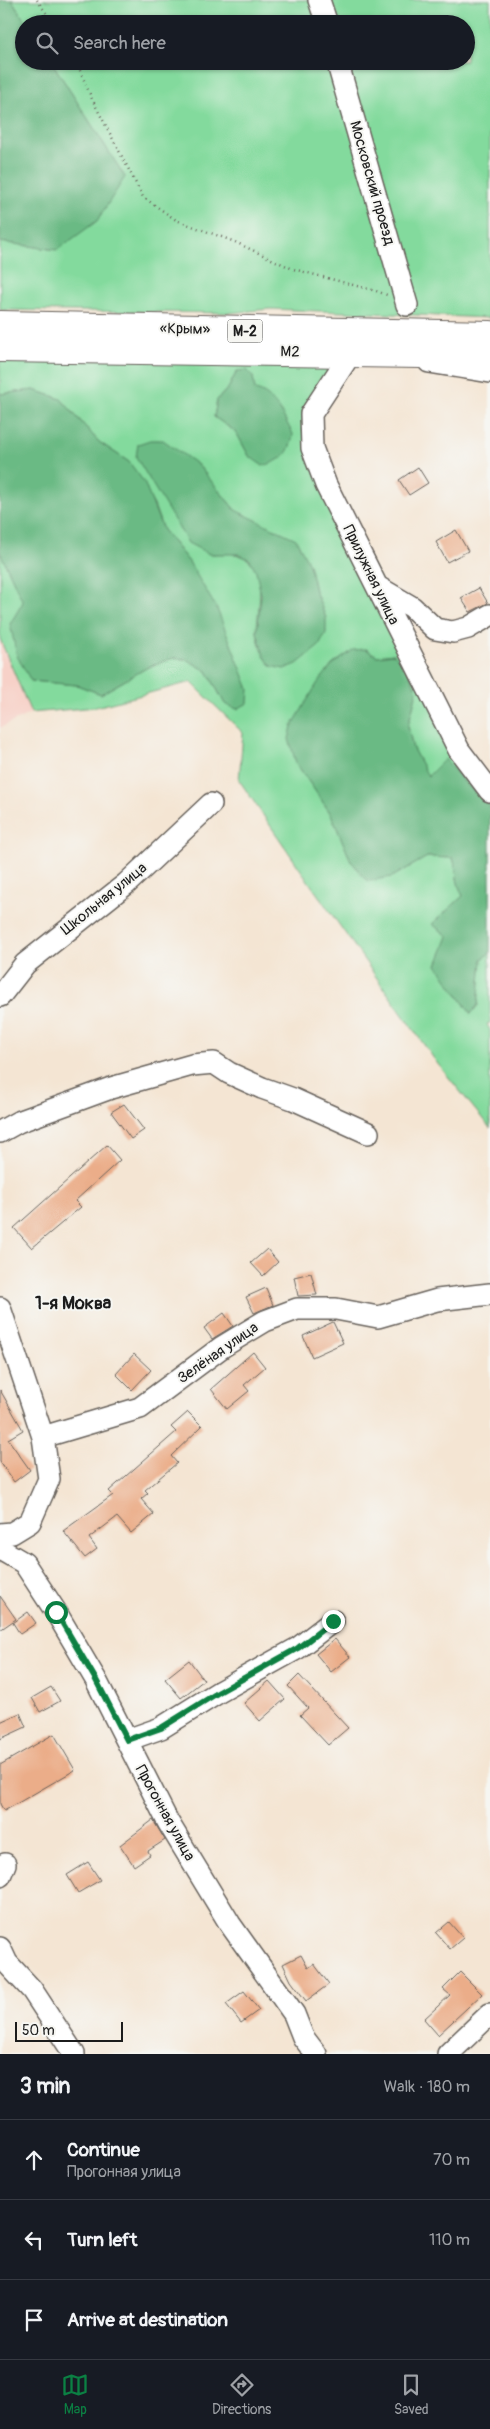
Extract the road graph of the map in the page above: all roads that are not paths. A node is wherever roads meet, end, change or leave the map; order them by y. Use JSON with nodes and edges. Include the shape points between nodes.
{"nodes":[{"id":1,"x":318,"y":0,"type":"edge"},
{"id":2,"x":323,"y":15,"type":"edge"},
{"id":3,"x":340,"y":70,"type":"edge"},
{"id":4,"x":407,"y":305,"type":"road end"},
{"id":5,"x":0,"y":325,"type":"edge"},
{"id":6,"x":490,"y":335,"type":"edge"},
{"id":7,"x":0,"y":348,"type":"edge"},
{"id":8,"x":351,"y":353,"type":"junction"},
{"id":9,"x":409,"y":354,"type":"junction"},
{"id":10,"x":490,"y":355,"type":"edge"},
{"id":11,"x":490,"y":372,"type":"edge"},
{"id":12,"x":378,"y":587,"type":"junction"},
{"id":13,"x":490,"y":615,"type":"edge"},
{"id":14,"x":490,"y":791,"type":"edge"},
{"id":15,"x":211,"y":804,"type":"dead end"},
{"id":16,"x":0,"y":996,"type":"edge"},
{"id":17,"x":0,"y":1132,"type":"edge"},
{"id":18,"x":368,"y":1133,"type":"dead end"},
{"id":19,"x":490,"y":1294,"type":"edge"},
{"id":20,"x":0,"y":1308,"type":"edge"},
{"id":21,"x":43,"y":1437,"type":"junction"},
{"id":22,"x":0,"y":1534,"type":"edge"},
{"id":23,"x":0,"y":1549,"type":"edge"},
{"id":24,"x":333,"y":1621,"type":"dead end"},
{"id":25,"x":127,"y":1740,"type":"junction"},
{"id":26,"x":0,"y":1948,"type":"edge"},
{"id":27,"x":490,"y":2014,"type":"edge"},
{"id":28,"x":74,"y":2054,"type":"edge"},
{"id":29,"x":316,"y":2054,"type":"edge"},
{"id":30,"x":448,"y":2054,"type":"edge"}],
"edges":[{"from":1,"to":2,"type":"street"},
{"from":3,"to":4,"type":"street","name":"Московский проезд"},
{"from":5,"to":6,"type":"highway","name":"«Крым»","number":"М-2"},
{"from":7,"to":8,"type":"highway","name":"М2"},
{"from":8,"to":9,"type":"highway","name":"М2"},
{"from":8,"to":12,"type":"street","name":"Прилужная улица","via":[[311,414],[312,448],[326,485]]},
{"from":9,"to":10,"type":"highway","name":"М2"},
{"from":9,"to":11,"type":"street","via":[[413,359]]},
{"from":12,"to":13,"type":"street","via":[[412,607],[435,628],[452,632],[468,628]]},
{"from":12,"to":14,"type":"street","name":"Прилужная улица","via":[[458,750]]},
{"from":15,"to":16,"type":"street","name":"Школьная улица","via":[[126,884],[25,964]]},
{"from":17,"to":18,"type":"street","via":[[18,1122],[111,1088],[192,1065],[214,1063],[254,1084],[293,1098]]},
{"from":19,"to":21,"type":"street","name":"Зелёная улица","via":[[437,1300],[378,1317],[336,1309],[297,1309],[265,1321],[222,1347],[140,1408]]},
{"from":20,"to":21,"type":"street"},
{"from":21,"to":22,"type":"street","via":[[49,1479],[30,1522],[12,1533]]},
{"from":23,"to":25,"type":"street","name":"Прогонная улица","via":[[24,1563],[96,1680]]},
{"from":24,"to":25,"type":"street","via":[[298,1648],[161,1728]]},
{"from":25,"to":29,"type":"street","name":"Прогонная улица","via":[[168,1822],[230,1924],[294,2014],[303,2037]]},
{"from":26,"to":28,"type":"street","via":[[7,1963],[32,1990]]},
{"from":27,"to":30,"type":"street"}]}
